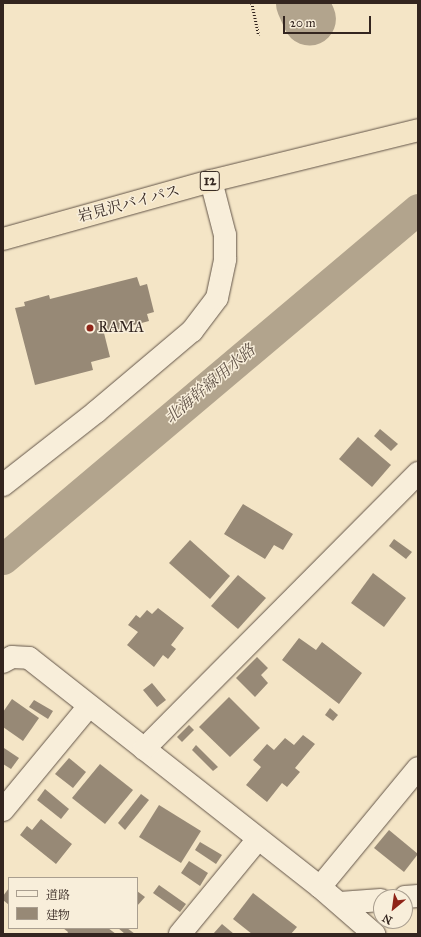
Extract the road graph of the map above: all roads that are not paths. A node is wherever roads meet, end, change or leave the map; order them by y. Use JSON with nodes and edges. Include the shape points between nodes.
{"nodes":[{"id":1,"x":418,"y":130,"type":"edge"},
{"id":2,"x":211,"y":181,"type":"junction"},
{"id":3,"x":3,"y":239,"type":"edge"},
{"id":4,"x":418,"y":473,"type":"edge"},
{"id":5,"x":3,"y":485,"type":"edge"},
{"id":6,"x":3,"y":662,"type":"edge"},
{"id":7,"x":89,"y":706,"type":"junction"},
{"id":8,"x":144,"y":749,"type":"junction"},
{"id":9,"x":418,"y":768,"type":"edge"},
{"id":10,"x":3,"y":810,"type":"edge"},
{"id":11,"x":258,"y":839,"type":"junction"},
{"id":12,"x":320,"y":887,"type":"junction"},
{"id":13,"x":373,"y":901,"type":"edge"},
{"id":14,"x":340,"y":903,"type":"junction"},
{"id":15,"x":180,"y":934,"type":"edge"},
{"id":16,"x":374,"y":934,"type":"edge"}],
"edges":[{"from":1,"to":2,"type":"highway","name":"岩見沢バイパス","number":"12"},
{"from":2,"to":3,"type":"highway","name":"岩見沢バイパス","number":"12"},
{"from":2,"to":5,"type":"street","via":[[224,235],[225,259],[217,298],[192,331],[96,412]]},
{"from":4,"to":8,"type":"street"},
{"from":6,"to":7,"type":"street","via":[[12,657],[29,658]]},
{"from":7,"to":8,"type":"street"},
{"from":7,"to":10,"type":"street"},
{"from":8,"to":11,"type":"street"},
{"from":9,"to":12,"type":"street"},
{"from":11,"to":12,"type":"street"},
{"from":11,"to":15,"type":"street"},
{"from":12,"to":14,"type":"street"},
{"from":13,"to":14,"type":"street"},
{"from":14,"to":16,"type":"street"}]}
